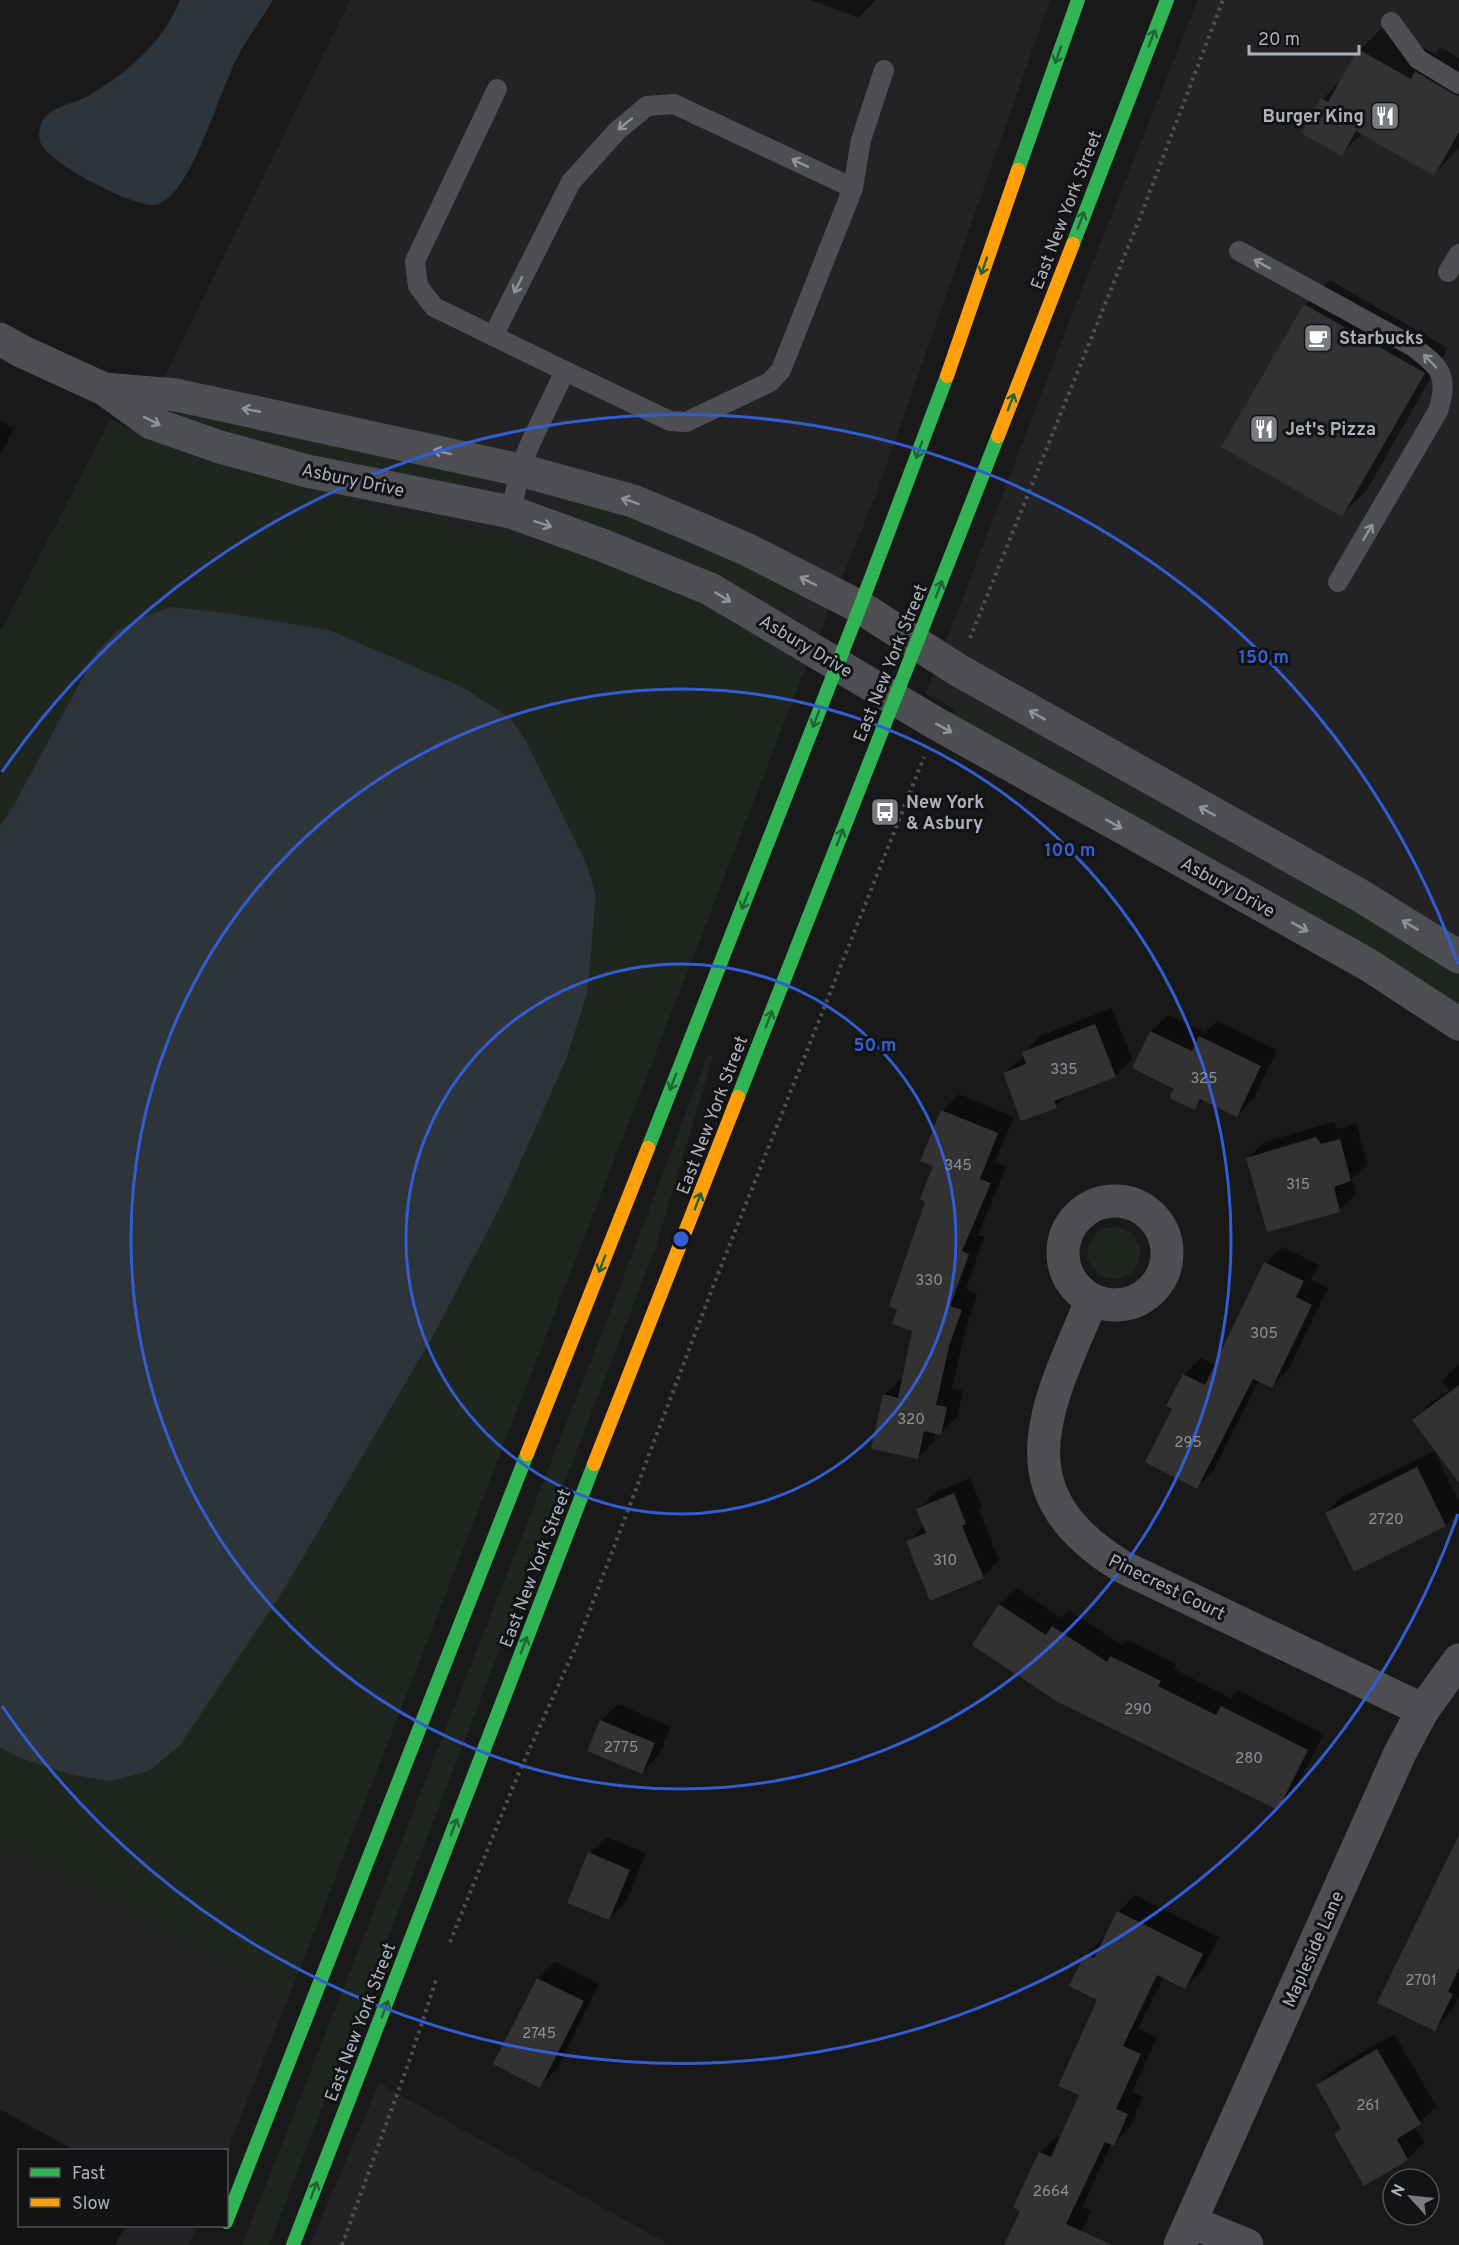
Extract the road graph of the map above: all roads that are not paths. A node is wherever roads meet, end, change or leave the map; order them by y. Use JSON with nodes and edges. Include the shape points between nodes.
{"nodes":[{"id":1,"x":1078,"y":0,"type":"edge"},
{"id":2,"x":1167,"y":0,"type":"edge"},
{"id":3,"x":1391,"y":22,"type":"dead end"},
{"id":4,"x":884,"y":70,"type":"dead end"},
{"id":5,"x":1459,"y":84,"type":"edge"},
{"id":6,"x":497,"y":89,"type":"dead end"},
{"id":7,"x":853,"y":188,"type":"junction"},
{"id":8,"x":1239,"y":251,"type":"dead end"},
{"id":9,"x":1459,"y":254,"type":"edge"},
{"id":10,"x":1449,"y":272,"type":"dead end"},
{"id":11,"x":492,"y":336,"type":"junction"},
{"id":12,"x":0,"y":339,"type":"edge"},
{"id":13,"x":565,"y":371,"type":"junction"},
{"id":14,"x":104,"y":389,"type":"junction"},
{"id":15,"x":520,"y":470,"type":"junction"},
{"id":16,"x":511,"y":513,"type":"junction"},
{"id":17,"x":1338,"y":582,"type":"dead end"},
{"id":18,"x":860,"y":607,"type":"junction"},
{"id":19,"x":918,"y":644,"type":"junction"},
{"id":20,"x":837,"y":665,"type":"junction"},
{"id":21,"x":894,"y":698,"type":"junction"},
{"id":22,"x":1459,"y":957,"type":"edge"},
{"id":23,"x":1459,"y":1024,"type":"edge"},
{"id":24,"x":1092,"y":1300,"type":"dead end"},
{"id":25,"x":1459,"y":1660,"type":"edge"},
{"id":26,"x":1423,"y":1710,"type":"junction"},
{"id":27,"x":228,"y":2218,"type":"edge"},
{"id":28,"x":1185,"y":2233,"type":"edge"},
{"id":29,"x":293,"y":2245,"type":"edge"},
{"id":30,"x":1247,"y":2245,"type":"edge"}],
"edges":[{"from":1,"to":18,"type":"main road","one_way":true,"via":[[944,384]]},
{"from":19,"to":2,"type":"main road","name":"East New York Street","one_way":true},
{"from":3,"to":5,"type":"lane","via":[[1418,59]]},
{"from":4,"to":7,"type":"lane","via":[[861,140]]},
{"from":6,"to":11,"type":"lane","via":[[415,261],[418,286],[434,307]]},
{"from":7,"to":11,"type":"lane","one_way":true,"via":[[674,104],[647,106],[617,131],[571,182]]},
{"from":7,"to":13,"type":"lane","via":[[781,370],[770,382],[686,422],[669,421]]},
{"from":17,"to":8,"type":"lane","one_way":true,"via":[[1438,411],[1445,389],[1442,374],[1412,346]]},
{"from":9,"to":10,"type":"lane"},
{"from":11,"to":13,"type":"lane"},
{"from":12,"to":14,"type":"street","name":"Asbury Drive"},
{"from":13,"to":15,"type":"lane"},
{"from":15,"to":14,"type":"street","name":"Asbury Drive","one_way":true,"via":[[187,398]]},
{"from":14,"to":16,"type":"street","name":"Asbury Drive","one_way":true,"via":[[151,423],[220,447],[307,471]]},
{"from":15,"to":16,"type":"lane"},
{"from":18,"to":15,"type":"street","name":"Asbury Drive","one_way":true,"via":[[748,550],[633,501]]},
{"from":16,"to":20,"type":"street","name":"Asbury Drive","one_way":true,"via":[[710,589]]},
{"from":18,"to":19,"type":"street","name":"Asbury Drive"},
{"from":18,"to":20,"type":"main road"},
{"from":19,"to":21,"type":"main road","name":"East New York Street"},
{"from":22,"to":19,"type":"street","name":"Asbury Drive","one_way":true,"via":[[1361,896]]},
{"from":20,"to":21,"type":"street","name":"Asbury Drive"},
{"from":20,"to":27,"type":"main road","one_way":true},
{"from":21,"to":23,"type":"street","name":"Asbury Drive","one_way":true,"via":[[1367,964]]},
{"from":29,"to":21,"type":"main road","name":"East New York Street","one_way":true},
{"from":24,"to":26,"type":"street","name":"Pinecrest Court","via":[[1053,1392],[1044,1437],[1044,1467],[1065,1518],[1102,1555],[1123,1567]]},
{"from":25,"to":26,"type":"street","name":"Mapleside Lane"},
{"from":26,"to":28,"type":"street","name":"Mapleside Lane","via":[[1400,1753]]},
{"from":28,"to":30,"type":"street"}]}
